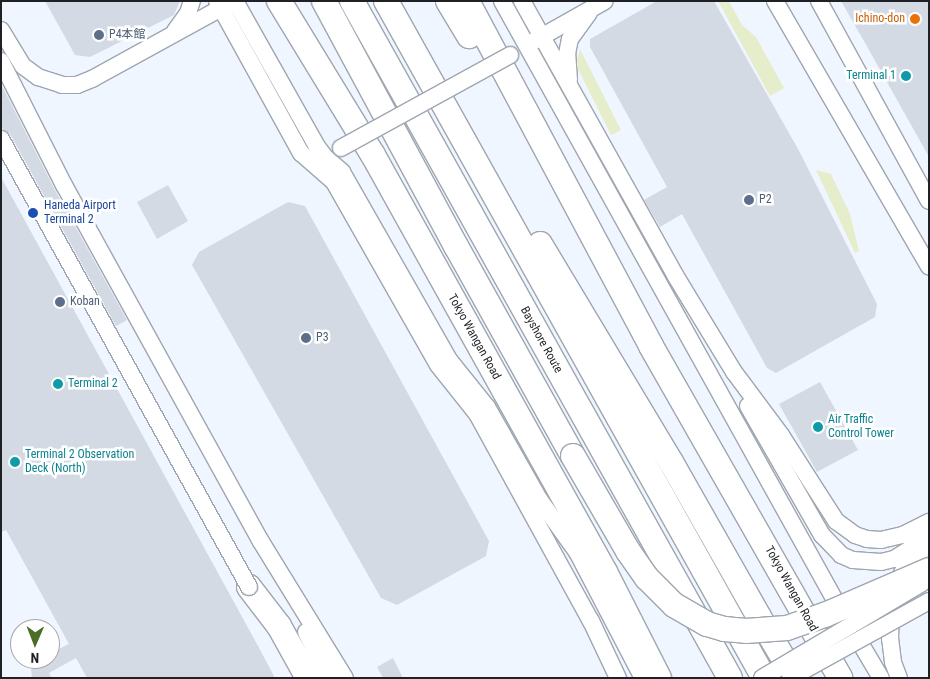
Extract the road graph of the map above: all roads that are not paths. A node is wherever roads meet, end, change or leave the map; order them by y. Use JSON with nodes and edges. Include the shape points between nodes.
{"nodes":[{"id":1,"x":192,"y":1,"type":"edge"},
{"id":2,"x":279,"y":1,"type":"edge"},
{"id":3,"x":324,"y":1,"type":"edge"},
{"id":4,"x":352,"y":1,"type":"edge"},
{"id":5,"x":386,"y":1,"type":"edge"},
{"id":6,"x":448,"y":1,"type":"edge"},
{"id":7,"x":467,"y":1,"type":"edge"},
{"id":8,"x":502,"y":1,"type":"edge"},
{"id":9,"x":522,"y":1,"type":"edge"},
{"id":10,"x":768,"y":1,"type":"edge"},
{"id":11,"x":775,"y":1,"type":"edge"},
{"id":12,"x":819,"y":1,"type":"edge"},
{"id":13,"x":226,"y":3,"type":"edge"},
{"id":14,"x":599,"y":5,"type":"edge"},
{"id":15,"x":1,"y":30,"type":"edge"},
{"id":16,"x":792,"y":33,"type":"junction"},
{"id":17,"x":542,"y":36,"type":"junction"},
{"id":18,"x":170,"y":37,"type":"junction"},
{"id":19,"x":526,"y":46,"type":"junction"},
{"id":20,"x":1,"y":60,"type":"edge"},
{"id":21,"x":570,"y":89,"type":"junction"},
{"id":22,"x":442,"y":101,"type":"junction"},
{"id":23,"x":528,"y":115,"type":"junction"},
{"id":24,"x":1,"y":139,"type":"edge"},
{"id":25,"x":325,"y":157,"type":"junction"},
{"id":26,"x":929,"y":201,"type":"edge"},
{"id":27,"x":929,"y":267,"type":"edge"},
{"id":28,"x":734,"y":372,"type":"junction"},
{"id":29,"x":929,"y":522,"type":"edge"},
{"id":30,"x":929,"y":537,"type":"edge"},
{"id":31,"x":929,"y":547,"type":"edge"},
{"id":32,"x":268,"y":552,"type":"junction"},
{"id":33,"x":929,"y":570,"type":"edge"},
{"id":34,"x":929,"y":579,"type":"edge"},
{"id":35,"x":249,"y":587,"type":"junction"},
{"id":36,"x":929,"y":600,"type":"edge"},
{"id":37,"x":294,"y":678,"type":"edge"},
{"id":38,"x":308,"y":678,"type":"edge"},
{"id":39,"x":328,"y":678,"type":"edge"},
{"id":40,"x":345,"y":678,"type":"edge"},
{"id":41,"x":618,"y":678,"type":"edge"},
{"id":42,"x":643,"y":678,"type":"edge"},
{"id":43,"x":659,"y":678,"type":"edge"},
{"id":44,"x":730,"y":678,"type":"edge"},
{"id":45,"x":763,"y":678,"type":"edge"},
{"id":46,"x":790,"y":678,"type":"edge"},
{"id":47,"x":795,"y":678,"type":"edge"},
{"id":48,"x":840,"y":678,"type":"edge"},
{"id":49,"x":881,"y":678,"type":"edge"},
{"id":50,"x":899,"y":678,"type":"edge"}],
"edges":[{"from":1,"to":18,"type":"street","via":[[182,23]]},
{"from":2,"to":43,"type":"highway","name":"Tokyo Wangan Road","via":[[374,155],[605,572]]},
{"from":3,"to":33,"type":"highway","bridge":true,"via":[[628,551],[674,605],[706,624],[724,629],[788,628]]},
{"from":4,"to":44,"type":"highway","name":"Bayshore Route"},
{"from":5,"to":22,"type":"highway"},
{"from":6,"to":23,"type":"highway","via":[[504,89]]},
{"from":7,"to":23,"type":"highway","name":"Tokyo Wangan Road"},
{"from":8,"to":19,"type":"street"},
{"from":9,"to":17,"type":"street"},
{"from":10,"to":16,"type":"street"},
{"from":11,"to":16,"type":"street"},
{"from":12,"to":26,"type":"street"},
{"from":13,"to":18,"type":"street"},
{"from":13,"to":25,"type":"street"},
{"from":13,"to":41,"type":"street","via":[[300,153],[334,182],[438,365],[477,414],[591,621]]},
{"from":14,"to":17,"type":"street"},
{"from":14,"to":21,"type":"street","via":[[570,39],[566,68]]},
{"from":15,"to":18,"type":"street","via":[[23,66],[38,77],[62,85],[86,83]]},
{"from":16,"to":27,"type":"street"},
{"from":17,"to":19,"type":"street"},
{"from":17,"to":21,"type":"street"},
{"from":19,"to":25,"type":"street","bridge":true},
{"from":19,"to":49,"type":"street"},
{"from":20,"to":32,"type":"street","via":[[67,191]]},
{"from":21,"to":28,"type":"street"},
{"from":22,"to":45,"type":"highway"},
{"from":22,"to":47,"type":"highway","via":[[471,131],[654,433]]},
{"from":23,"to":48,"type":"highway","name":"Tokyo Wangan Road","via":[[651,346]]},
{"from":24,"to":35,"type":"street","bridge":true},
{"from":25,"to":42,"type":"street","via":[[342,172],[450,361],[487,407],[539,499],[577,552]]},
{"from":28,"to":29,"type":"street","via":[[782,435],[836,521],[855,535],[867,539],[892,539]]},
{"from":28,"to":30,"type":"street","via":[[758,425],[831,546],[853,560],[881,562],[894,559]]},
{"from":31,"to":50,"type":"street","via":[[904,569],[891,607],[890,639]]},
{"from":32,"to":39,"type":"street"},
{"from":32,"to":40,"type":"street"},
{"from":34,"to":45,"type":"street","bridge":true},
{"from":35,"to":37,"type":"street"},
{"from":35,"to":38,"type":"highway","via":[[279,626]]},
{"from":36,"to":46,"type":"street","bridge":true}]}
